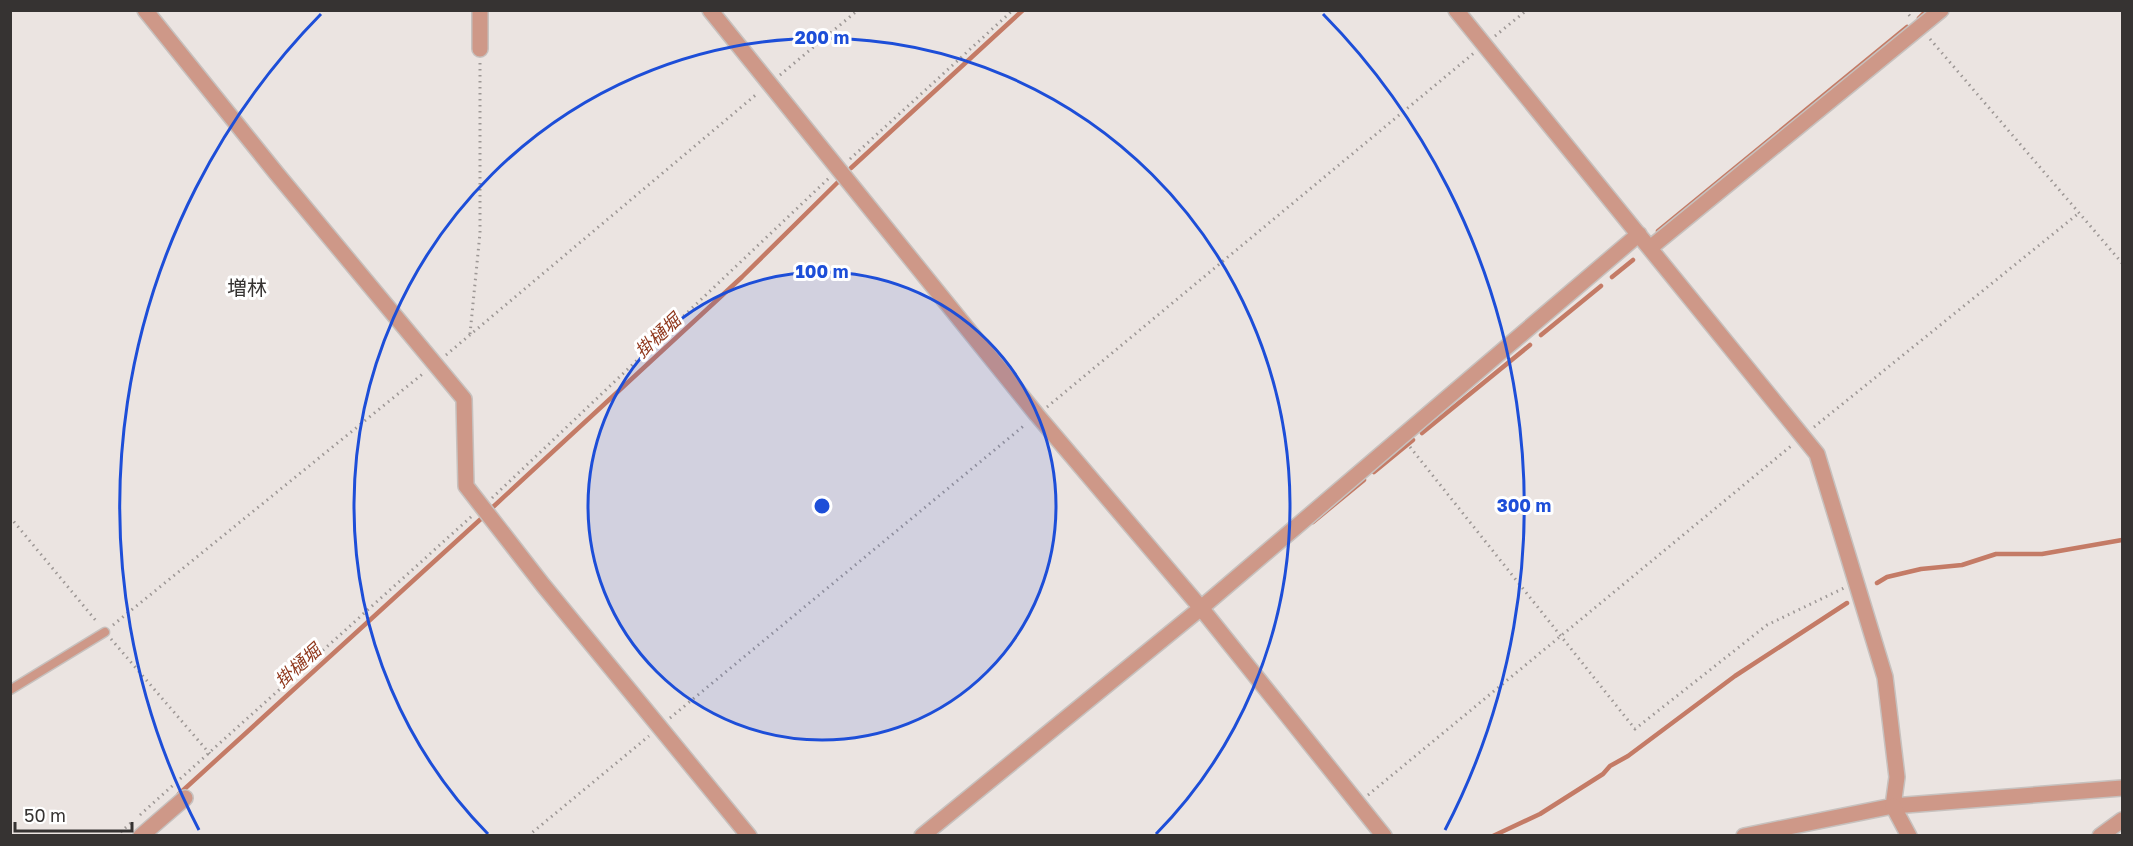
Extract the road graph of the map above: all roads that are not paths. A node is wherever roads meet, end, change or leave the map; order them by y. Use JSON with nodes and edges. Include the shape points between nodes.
{"nodes":[{"id":1,"x":146,"y":10,"type":"edge"},
{"id":2,"x":480,"y":10,"type":"edge"},
{"id":3,"x":710,"y":10,"type":"edge"},
{"id":4,"x":1456,"y":10,"type":"edge"},
{"id":5,"x":1941,"y":10,"type":"edge"},
{"id":6,"x":480,"y":49,"type":"road end"},
{"id":7,"x":1639,"y":234,"type":"junction"},
{"id":8,"x":1650,"y":248,"type":"junction"},
{"id":9,"x":1201,"y":608,"type":"junction"},
{"id":10,"x":105,"y":632,"type":"road end"},
{"id":11,"x":10,"y":690,"type":"edge"},
{"id":12,"x":2122,"y":788,"type":"edge"},
{"id":13,"x":185,"y":798,"type":"dead end"},
{"id":14,"x":1893,"y":806,"type":"junction"},
{"id":15,"x":2122,"y":820,"type":"edge"},
{"id":16,"x":141,"y":836,"type":"edge"},
{"id":17,"x":749,"y":836,"type":"edge"},
{"id":18,"x":922,"y":836,"type":"edge"},
{"id":19,"x":1384,"y":836,"type":"edge"},
{"id":20,"x":1744,"y":836,"type":"edge"},
{"id":21,"x":1909,"y":836,"type":"edge"},
{"id":22,"x":2100,"y":836,"type":"edge"}],
"edges":[{"from":1,"to":17,"type":"street","via":[[464,399],[466,486]]},
{"from":2,"to":6,"type":"street"},
{"from":3,"to":9,"type":"street","via":[[1037,415]]},
{"from":4,"to":7,"type":"street"},
{"from":5,"to":8,"type":"street"},
{"from":7,"to":8,"type":"street"},
{"from":7,"to":9,"type":"street"},
{"from":8,"to":14,"type":"street","via":[[1817,454],[1885,677],[1897,777]]},
{"from":9,"to":18,"type":"street"},
{"from":9,"to":19,"type":"street"},
{"from":10,"to":11,"type":"lane"},
{"from":12,"to":14,"type":"street"},
{"from":13,"to":16,"type":"street"},
{"from":14,"to":20,"type":"street"},
{"from":14,"to":21,"type":"street"},
{"from":15,"to":22,"type":"street"}]}
